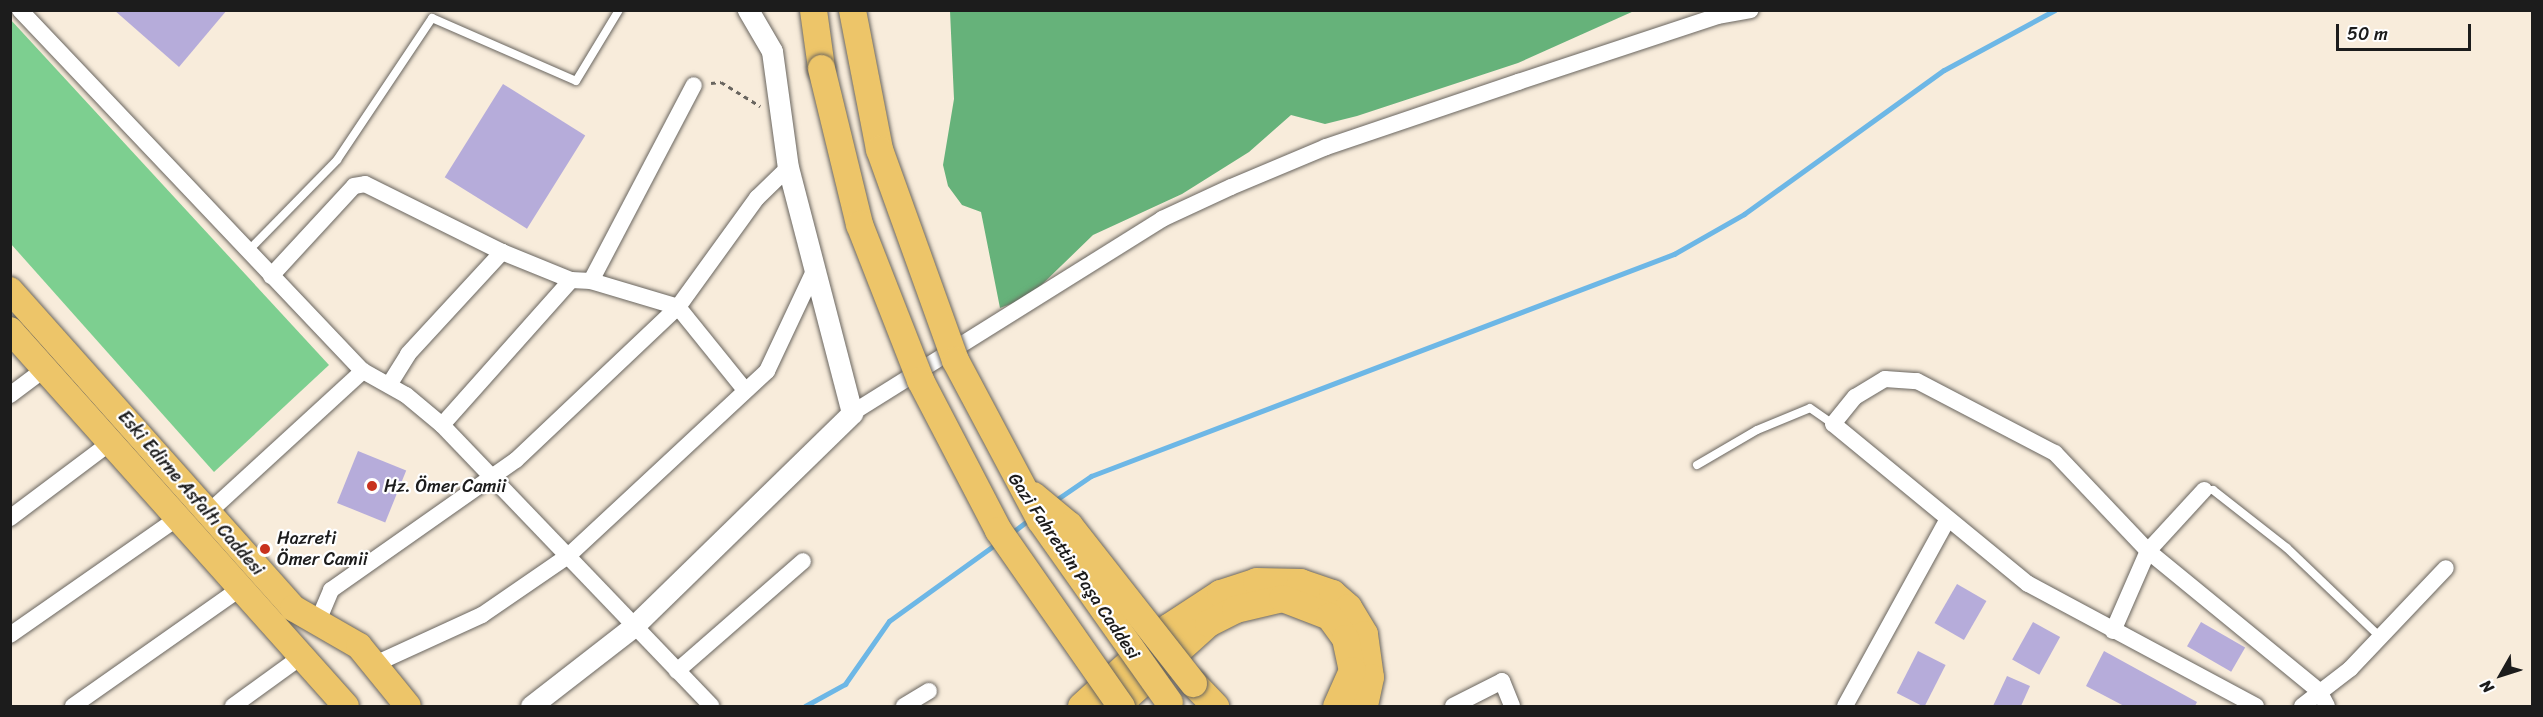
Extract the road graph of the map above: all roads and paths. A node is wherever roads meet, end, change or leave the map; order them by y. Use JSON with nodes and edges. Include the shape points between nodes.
{"nodes":[{"id":1,"x":20,"y":10,"type":"edge"},
{"id":2,"x":620,"y":10,"type":"edge"},
{"id":3,"x":748,"y":10,"type":"edge"},
{"id":4,"x":813,"y":10,"type":"edge"},
{"id":5,"x":852,"y":10,"type":"edge"},
{"id":6,"x":1750,"y":10,"type":"edge"},
{"id":7,"x":694,"y":86,"type":"joint"},
{"id":8,"x":784,"y":124,"type":"junction"},
{"id":9,"x":788,"y":168,"type":"junction"},
{"id":10,"x":249,"y":250,"type":"junction"},
{"id":11,"x":502,"y":252,"type":"junction"},
{"id":12,"x":814,"y":272,"type":"junction"},
{"id":13,"x":271,"y":276,"type":"junction"},
{"id":14,"x":572,"y":280,"type":"junction"},
{"id":15,"x":591,"y":281,"type":"junction"},
{"id":16,"x":10,"y":290,"type":"edge"},
{"id":17,"x":678,"y":307,"type":"junction"},
{"id":18,"x":10,"y":330,"type":"edge"},
{"id":19,"x":46,"y":368,"type":"junction"},
{"id":20,"x":363,"y":371,"type":"junction"},
{"id":21,"x":389,"y":385,"type":"junction"},
{"id":22,"x":745,"y":390,"type":"junction"},
{"id":23,"x":10,"y":395,"type":"edge"},
{"id":24,"x":852,"y":413,"type":"junction"},
{"id":25,"x":1833,"y":424,"type":"junction"},
{"id":26,"x":442,"y":425,"type":"junction"},
{"id":27,"x":110,"y":443,"type":"junction"},
{"id":28,"x":1697,"y":465,"type":"dead end"},
{"id":29,"x":489,"y":479,"type":"junction"},
{"id":30,"x":1016,"y":481,"type":"junction"},
{"id":31,"x":2204,"y":490,"type":"joint"},
{"id":32,"x":209,"y":512,"type":"junction"},
{"id":33,"x":10,"y":518,"type":"edge"},
{"id":34,"x":178,"y":518,"type":"junction"},
{"id":35,"x":1948,"y":519,"type":"junction"},
{"id":36,"x":2148,"y":551,"type":"junction"},
{"id":37,"x":568,"y":556,"type":"junction"},
{"id":38,"x":803,"y":561,"type":"dead end"},
{"id":39,"x":2446,"y":568,"type":"dead end"},
{"id":40,"x":241,"y":588,"type":"junction"},
{"id":41,"x":318,"y":621,"type":"junction"},
{"id":42,"x":634,"y":626,"type":"junction"},
{"id":43,"x":2113,"y":631,"type":"junction"},
{"id":44,"x":10,"y":635,"type":"edge"},
{"id":45,"x":2380,"y":637,"type":"junction"},
{"id":46,"x":302,"y":656,"type":"junction"},
{"id":47,"x":375,"y":664,"type":"junction"},
{"id":48,"x":677,"y":671,"type":"junction"},
{"id":49,"x":929,"y":691,"type":"dead end"},
{"id":50,"x":2319,"y":691,"type":"junction"},
{"id":51,"x":1171,"y":704,"type":"edge"},
{"id":52,"x":73,"y":706,"type":"edge"},
{"id":53,"x":233,"y":706,"type":"edge"},
{"id":54,"x":346,"y":706,"type":"edge"},
{"id":55,"x":407,"y":706,"type":"edge"},
{"id":56,"x":531,"y":706,"type":"edge"},
{"id":57,"x":711,"y":706,"type":"edge"},
{"id":58,"x":904,"y":706,"type":"edge"},
{"id":59,"x":1081,"y":706,"type":"edge"},
{"id":60,"x":1116,"y":706,"type":"edge"},
{"id":61,"x":1121,"y":706,"type":"edge"},
{"id":62,"x":1215,"y":706,"type":"edge"},
{"id":63,"x":1336,"y":706,"type":"edge"},
{"id":64,"x":1364,"y":706,"type":"edge"},
{"id":65,"x":1453,"y":706,"type":"edge"},
{"id":66,"x":1512,"y":706,"type":"edge"},
{"id":67,"x":1845,"y":706,"type":"edge"},
{"id":68,"x":2256,"y":706,"type":"edge"},
{"id":69,"x":2302,"y":706,"type":"edge"},
{"id":70,"x":2327,"y":706,"type":"edge"}],
"edges":[{"from":1,"to":10,"type":"street"},
{"from":2,"to":10,"type":"lane","via":[[576,81],[432,18],[337,160]]},
{"from":3,"to":8,"type":"street","via":[[772,51]]},
{"from":4,"to":61,"type":"highway","bridge":true,"via":[[821,68],[859,224],[924,389],[998,530]]},
{"from":5,"to":30,"type":"highway","name":"Gazi Fahrettin Paşa Caddesi","bridge":true,"via":[[869,113],[911,252],[955,360]]},
{"from":6,"to":24,"type":"street","via":[[1718,16],[1326,147],[1231,187],[1162,219]]},
{"from":7,"to":8,"type":"path","via":[[721,81]]},
{"from":7,"to":15,"type":"street"},
{"from":8,"to":9,"type":"street"},
{"from":9,"to":12,"type":"street"},
{"from":9,"to":17,"type":"street","via":[[757,198]]},
{"from":10,"to":13,"type":"street"},
{"from":11,"to":13,"type":"street","via":[[365,184],[354,186]]},
{"from":11,"to":14,"type":"street"},
{"from":11,"to":21,"type":"street","via":[[408,354]]},
{"from":12,"to":22,"type":"street","via":[[767,371]]},
{"from":12,"to":24,"type":"street"},
{"from":13,"to":20,"type":"street"},
{"from":14,"to":15,"type":"street"},
{"from":14,"to":26,"type":"street"},
{"from":15,"to":17,"type":"street"},
{"from":16,"to":32,"type":"main road","name":"Eski Edirne Asfaltı Caddesi"},
{"from":17,"to":22,"type":"street"},
{"from":17,"to":29,"type":"street","via":[[516,460]]},
{"from":18,"to":19,"type":"main road","name":"Eski Edirne Asfaltı Caddesi"},
{"from":19,"to":23,"type":"street"},
{"from":19,"to":27,"type":"main road","name":"Eski Edirne Asfaltı Caddesi"},
{"from":20,"to":21,"type":"street"},
{"from":20,"to":32,"type":"street"},
{"from":21,"to":26,"type":"street"},
{"from":22,"to":37,"type":"street"},
{"from":24,"to":42,"type":"street"},
{"from":25,"to":28,"type":"lane","via":[[1810,408],[1757,430]]},
{"from":25,"to":35,"type":"street"},
{"from":25,"to":36,"type":"street","via":[[1855,397],[1885,379],[1917,381],[2055,453]]},
{"from":26,"to":29,"type":"street"},
{"from":27,"to":33,"type":"street"},
{"from":27,"to":34,"type":"main road","name":"Eski Edirne Asfaltı Caddesi"},
{"from":29,"to":37,"type":"street"},
{"from":29,"to":41,"type":"street","via":[[331,590]]},
{"from":30,"to":51,"type":"highway","name":"Gazi Fahrettin Paşa Caddesi","bridge":true,"via":[[1080,581]]},
{"from":30,"to":62,"type":"highway","bridge":true,"via":[[1069,525]]},
{"from":31,"to":36,"type":"street"},
{"from":31,"to":45,"type":"lane","via":[[2213,490],[2287,548]]},
{"from":32,"to":34,"type":"main road"},
{"from":32,"to":41,"type":"main road","name":"Eski Edirne Asfaltı Caddesi","via":[[293,608]]},
{"from":34,"to":40,"type":"main road","name":"Eski Edirne Asfaltı Caddesi"},
{"from":34,"to":44,"type":"street"},
{"from":35,"to":43,"type":"street","via":[[2028,584]]},
{"from":35,"to":67,"type":"street"},
{"from":36,"to":43,"type":"street"},
{"from":36,"to":50,"type":"street"},
{"from":37,"to":42,"type":"street"},
{"from":37,"to":47,"type":"street","via":[[482,615]]},
{"from":38,"to":48,"type":"street"},
{"from":39,"to":45,"type":"street"},
{"from":40,"to":46,"type":"main road","name":"Eski Edirne Asfaltı Caddesi"},
{"from":40,"to":52,"type":"street"},
{"from":41,"to":46,"type":"main road"},
{"from":41,"to":47,"type":"main road","name":"Eski Edirne Asfaltı Caddesi","via":[[340,631]]},
{"from":42,"to":48,"type":"street"},
{"from":42,"to":56,"type":"street"},
{"from":43,"to":68,"type":"street"},
{"from":45,"to":50,"type":"street"},
{"from":46,"to":53,"type":"street"},
{"from":46,"to":54,"type":"main road","name":"Eski Edirne Asfaltı Caddesi"},
{"from":47,"to":55,"type":"main road","name":"Eski Edirne Asfaltı Caddesi"},
{"from":48,"to":57,"type":"street"},
{"from":49,"to":58,"type":"street"},
{"from":50,"to":69,"type":"street"},
{"from":50,"to":70,"type":"street"},
{"from":59,"to":64,"type":"highway","via":[[1168,627],[1220,593],[1256,580],[1300,582],[1332,593],[1348,607],[1364,634],[1370,677]]},
{"from":60,"to":63,"type":"highway","via":[[1208,623],[1235,609],[1282,597],[1329,616],[1345,638],[1352,670]]},
{"from":65,"to":66,"type":"street","via":[[1502,681]]}]}
